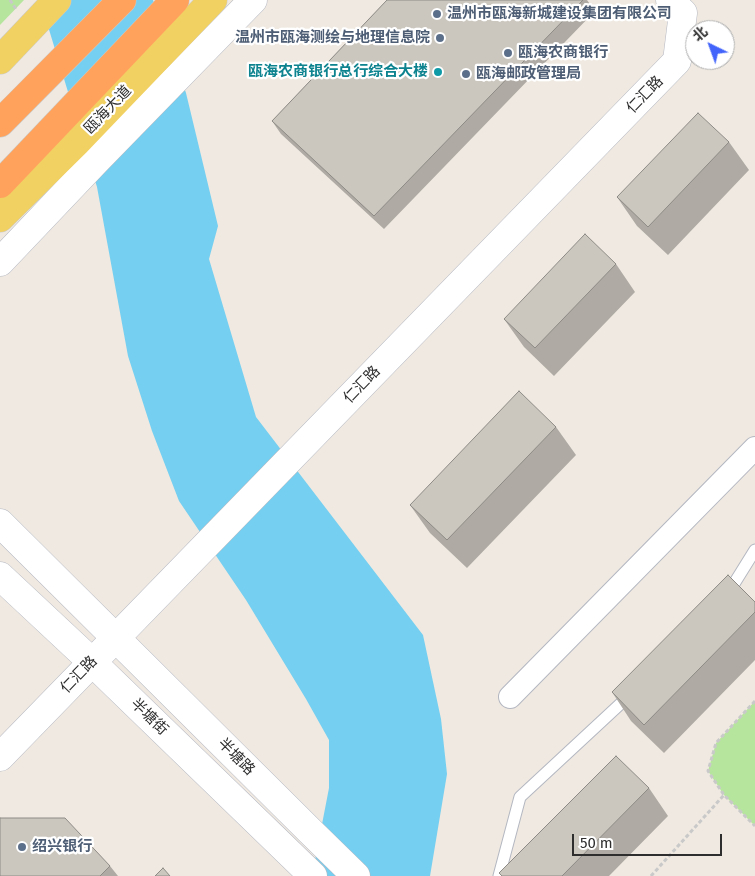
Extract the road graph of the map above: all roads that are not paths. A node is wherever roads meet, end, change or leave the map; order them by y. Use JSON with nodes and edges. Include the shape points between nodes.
{"nodes":[{"id":1,"x":57,"y":0,"type":"edge"},
{"id":2,"x":122,"y":0,"type":"edge"},
{"id":3,"x":175,"y":0,"type":"edge"},
{"id":4,"x":213,"y":0,"type":"edge"},
{"id":5,"x":253,"y":0,"type":"edge"},
{"id":6,"x":670,"y":0,"type":"edge"},
{"id":7,"x":0,"y":60,"type":"edge"},
{"id":8,"x":0,"y":123,"type":"edge"},
{"id":9,"x":0,"y":184,"type":"edge"},
{"id":10,"x":0,"y":218,"type":"edge"},
{"id":11,"x":0,"y":262,"type":"edge"},
{"id":12,"x":755,"y":448,"type":"edge"},
{"id":13,"x":0,"y":523,"type":"edge"},
{"id":14,"x":755,"y":550,"type":"edge"},
{"id":15,"x":0,"y":576,"type":"edge"},
{"id":16,"x":721,"y":604,"type":"edge"},
{"id":17,"x":116,"y":638,"type":"junction"},
{"id":18,"x":92,"y":662,"type":"junction"},
{"id":19,"x":640,"y":685,"type":"edge"},
{"id":20,"x":510,"y":697,"type":"dead end"},
{"id":21,"x":0,"y":757,"type":"edge"},
{"id":22,"x":305,"y":868,"type":"edge"},
{"id":23,"x":356,"y":876,"type":"edge"},
{"id":24,"x":499,"y":876,"type":"edge"}],
"edges":[{"from":1,"to":7,"type":"main road"},
{"from":2,"to":8,"type":"highway"},
{"from":3,"to":9,"type":"highway","name":"瓯海大道"},
{"from":4,"to":10,"type":"main road","name":"瓯海大道"},
{"from":5,"to":11,"type":"street"},
{"from":6,"to":17,"type":"street","name":"仁汇路","via":[[683,13],[678,61]]},
{"from":12,"to":20,"type":"street"},
{"from":13,"to":17,"type":"street"},
{"from":14,"to":16,"type":"lane"},
{"from":15,"to":18,"type":"street","name":"半塘街"},
{"from":17,"to":18,"type":"street","name":"仁汇路"},
{"from":17,"to":23,"type":"street","name":"半塘路"},
{"from":18,"to":21,"type":"street","name":"仁汇路"},
{"from":18,"to":22,"type":"street","name":"半塘街"},
{"from":19,"to":24,"type":"lane","via":[[520,797]]}]}
